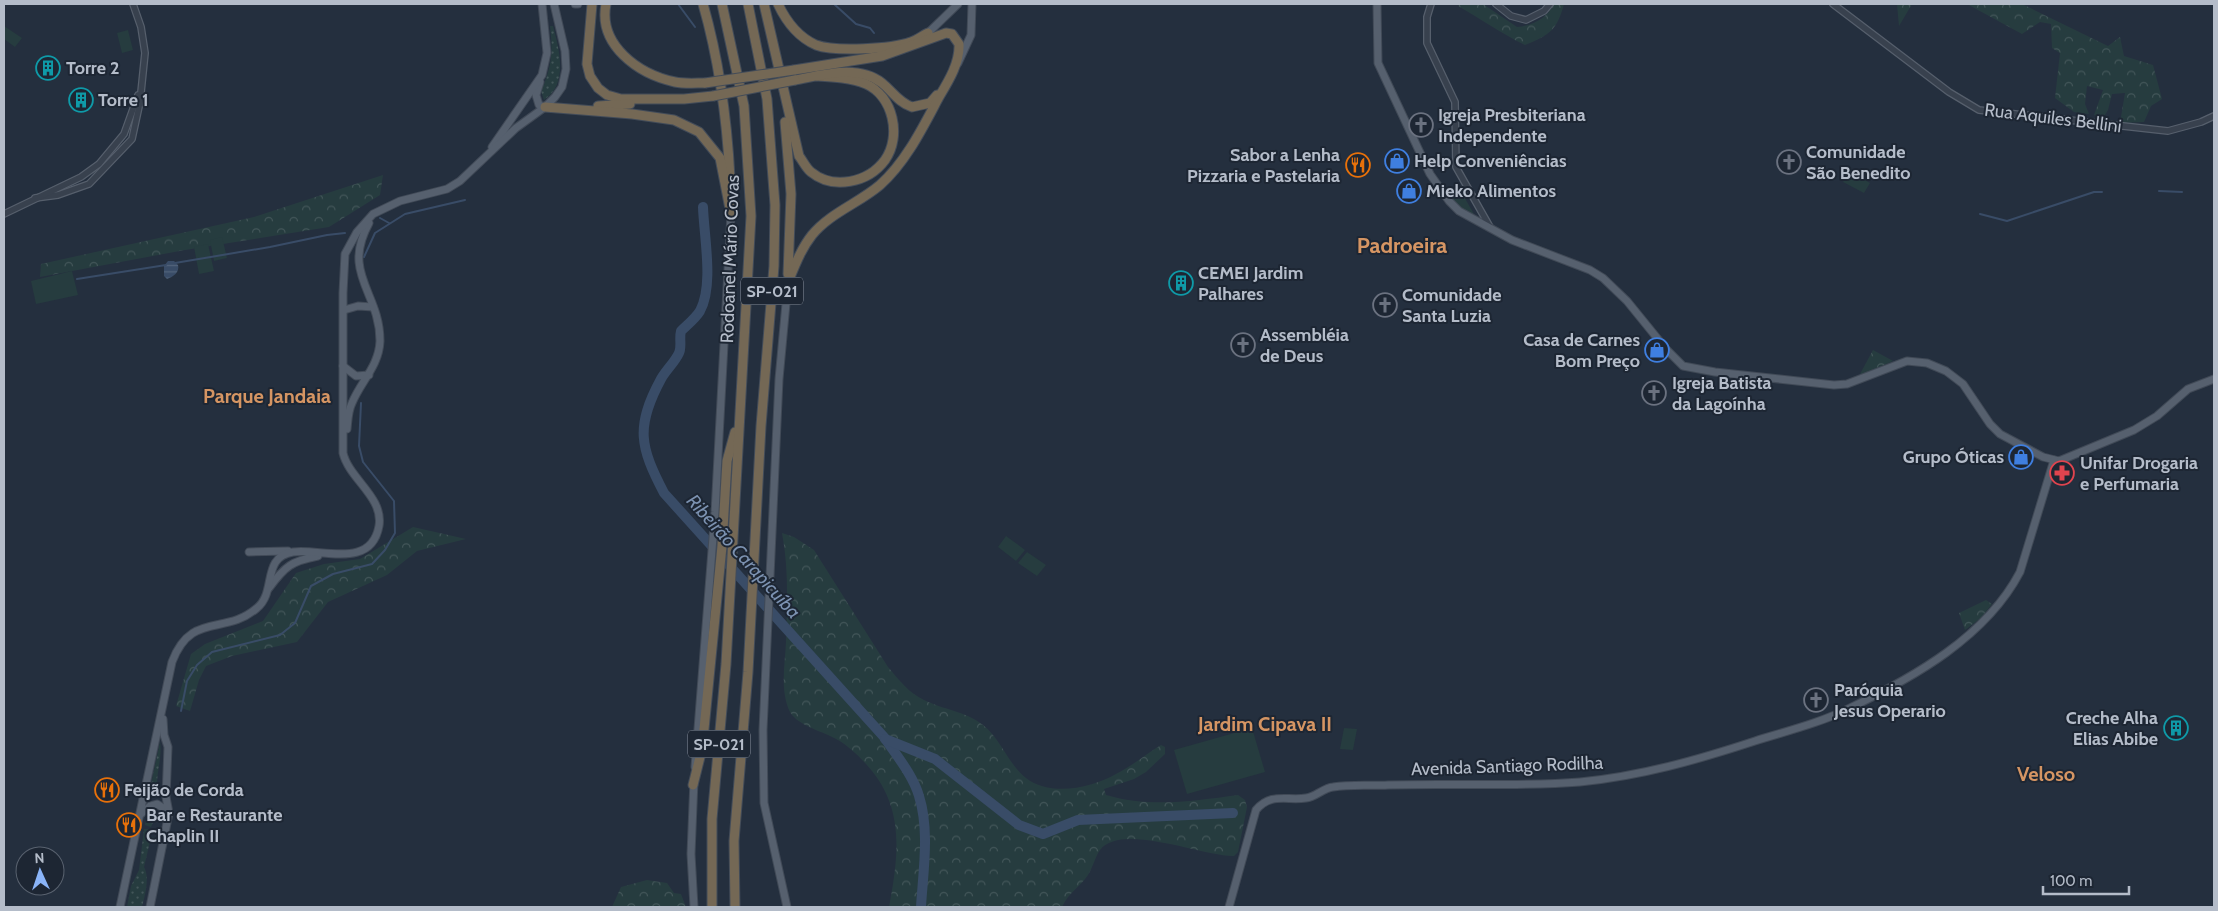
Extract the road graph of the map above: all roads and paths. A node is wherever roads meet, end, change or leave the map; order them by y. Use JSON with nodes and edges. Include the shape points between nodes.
{"nodes":[{"id":1,"x":133,"y":4,"type":"edge"},
{"id":2,"x":542,"y":4,"type":"edge"},
{"id":3,"x":554,"y":4,"type":"edge"},
{"id":4,"x":592,"y":4,"type":"edge"},
{"id":5,"x":606,"y":4,"type":"edge"},
{"id":6,"x":703,"y":4,"type":"edge"},
{"id":7,"x":722,"y":4,"type":"edge"},
{"id":8,"x":748,"y":4,"type":"edge"},
{"id":9,"x":764,"y":4,"type":"edge"},
{"id":10,"x":778,"y":4,"type":"edge"},
{"id":11,"x":958,"y":4,"type":"edge"},
{"id":12,"x":972,"y":4,"type":"edge"},
{"id":13,"x":1377,"y":4,"type":"edge"},
{"id":14,"x":1431,"y":4,"type":"edge"},
{"id":15,"x":1496,"y":4,"type":"edge"},
{"id":16,"x":1550,"y":4,"type":"edge"},
{"id":17,"x":1833,"y":4,"type":"edge"},
{"id":18,"x":928,"y":33,"type":"joint"},
{"id":19,"x":906,"y":44,"type":"junction"},
{"id":20,"x":917,"y":45,"type":"junction"},
{"id":21,"x":894,"y":52,"type":"junction"},
{"id":22,"x":542,"y":75,"type":"junction"},
{"id":23,"x":817,"y":76,"type":"junction"},
{"id":24,"x":949,"y":79,"type":"junction"},
{"id":25,"x":140,"y":88,"type":"junction"},
{"id":26,"x":782,"y":91,"type":"junction"},
{"id":27,"x":684,"y":99,"type":"junction"},
{"id":28,"x":545,"y":108,"type":"junction"},
{"id":29,"x":573,"y":108,"type":"junction"},
{"id":30,"x":2214,"y":116,"type":"edge"},
{"id":31,"x":125,"y":132,"type":"junction"},
{"id":32,"x":133,"y":133,"type":"junction"},
{"id":33,"x":119,"y":140,"type":"junction"},
{"id":34,"x":128,"y":143,"type":"junction"},
{"id":35,"x":487,"y":156,"type":"junction"},
{"id":36,"x":86,"y":173,"type":"junction"},
{"id":37,"x":78,"y":178,"type":"junction"},
{"id":38,"x":89,"y":184,"type":"junction"},
{"id":39,"x":78,"y":188,"type":"junction"},
{"id":40,"x":35,"y":198,"type":"junction"},
{"id":41,"x":4,"y":214,"type":"edge"},
{"id":42,"x":373,"y":214,"type":"junction"},
{"id":43,"x":731,"y":214,"type":"junction"},
{"id":44,"x":1491,"y":229,"type":"junction"},
{"id":45,"x":788,"y":282,"type":"junction"},
{"id":46,"x":373,"y":307,"type":"junction"},
{"id":47,"x":344,"y":310,"type":"junction"},
{"id":48,"x":343,"y":366,"type":"junction"},
{"id":49,"x":370,"y":375,"type":"junction"},
{"id":50,"x":2214,"y":379,"type":"edge"},
{"id":51,"x":738,"y":425,"type":"junction"},
{"id":52,"x":343,"y":453,"type":"junction"},
{"id":53,"x":2054,"y":460,"type":"junction"},
{"id":54,"x":249,"y":552,"type":"dead end"},
{"id":55,"x":293,"y":552,"type":"junction"},
{"id":56,"x":329,"y":554,"type":"junction"},
{"id":57,"x":267,"y":590,"type":"junction"},
{"id":58,"x":163,"y":711,"type":"junction"},
{"id":59,"x":693,"y":785,"type":"junction"},
{"id":60,"x":170,"y":812,"type":"junction"},
{"id":61,"x":141,"y":814,"type":"junction"},
{"id":62,"x":120,"y":907,"type":"edge"},
{"id":63,"x":150,"y":907,"type":"edge"},
{"id":64,"x":694,"y":907,"type":"edge"},
{"id":65,"x":712,"y":907,"type":"edge"},
{"id":66,"x":736,"y":907,"type":"edge"},
{"id":67,"x":788,"y":907,"type":"edge"},
{"id":68,"x":1229,"y":907,"type":"edge"}],
"edges":[{"from":1,"to":25,"type":"street","via":[[145,53]]},
{"from":2,"to":22,"type":"main road","via":[[547,48]]},
{"from":3,"to":28,"type":"main road","via":[[566,69],[562,87]]},
{"from":4,"to":27,"type":"highway","via":[[587,64],[598,88],[621,99]]},
{"from":5,"to":21,"type":"highway","bridge":true,"via":[[604,15],[608,32],[617,50],[630,62],[674,82],[705,83]]},
{"from":6,"to":43,"type":"highway","via":[[727,126]]},
{"from":7,"to":51,"type":"highway","name":"Rodoanel Mário Covas","number":"SP-021","via":[[744,106],[750,188],[748,282]]},
{"from":8,"to":66,"type":"highway","number":"SP-021","via":[[767,99],[775,206],[774,266],[734,841]]},
{"from":9,"to":26,"type":"highway"},
{"from":10,"to":19,"type":"highway","via":[[789,24],[816,45],[842,48]]},
{"from":11,"to":18,"type":"main road"},
{"from":12,"to":24,"type":"main road","via":[[968,47]]},
{"from":13,"to":44,"type":"main road","via":[[1378,63],[1430,174],[1459,211]]},
{"from":14,"to":44,"type":"street","via":[[1427,17],[1427,43],[1455,102],[1456,167]]},
{"from":15,"to":16,"type":"street","via":[[1511,16],[1526,20]]},
{"from":17,"to":30,"type":"street","name":"Rua Aquiles Bellini","via":[[1949,92],[1979,110],[2162,130],[2176,130]]},
{"from":18,"to":19,"type":"highway"},
{"from":19,"to":20,"type":"highway"},
{"from":19,"to":21,"type":"highway"},
{"from":20,"to":21,"type":"highway"},
{"from":20,"to":24,"type":"highway","via":[[946,33],[957,39],[959,50]]},
{"from":22,"to":28,"type":"main road","via":[[536,100]]},
{"from":22,"to":35,"type":"main road"},
{"from":23,"to":24,"type":"highway","via":[[846,72],[875,77],[899,100],[912,107],[930,103]]},
{"from":23,"to":26,"type":"highway","via":[[855,80],[873,88],[886,101],[894,133],[892,144],[886,160],[870,175],[851,182],[834,182],[809,171],[799,156]]},
{"from":23,"to":27,"type":"highway","bridge":true},
{"from":24,"to":45,"type":"highway","via":[[919,134],[892,173],[813,234],[798,256]]},
{"from":25,"to":31,"type":"street"},
{"from":25,"to":32,"type":"street"},
{"from":26,"to":45,"type":"highway","via":[[791,194]]},
{"from":27,"to":29,"type":"highway"},
{"from":28,"to":29,"type":"highway"},
{"from":28,"to":35,"type":"main road","via":[[516,128]]},
{"from":29,"to":43,"type":"highway","via":[[674,120],[699,132],[720,158]]},
{"from":31,"to":32,"type":"street","via":[[132,130]]},
{"from":31,"to":33,"type":"street"},
{"from":32,"to":34,"type":"street"},
{"from":33,"to":34,"type":"street"},
{"from":33,"to":36,"type":"street","via":[[99,164]]},
{"from":34,"to":38,"type":"street"},
{"from":35,"to":42,"type":"main road","via":[[471,173],[447,189],[400,201]]},
{"from":36,"to":37,"type":"street"},
{"from":36,"to":38,"type":"street","via":[[92,176]]},
{"from":37,"to":39,"type":"street","via":[[75,184]]},
{"from":37,"to":40,"type":"street"},
{"from":38,"to":39,"type":"street"},
{"from":39,"to":40,"type":"street"},
{"from":40,"to":41,"type":"street"},
{"from":42,"to":46,"type":"main road","via":[[362,235],[357,259]]},
{"from":42,"to":47,"type":"main road","via":[[357,232],[345,254]]},
{"from":43,"to":59,"type":"main road","via":[[711,554]]},
{"from":44,"to":53,"type":"main road","via":[[1603,278],[1683,366],[1834,385],[1847,384],[1907,361],[1927,363],[1946,371],[1963,384],[2000,434]]},
{"from":45,"to":67,"type":"main road","via":[[779,379],[763,730],[764,803]]},
{"from":46,"to":47,"type":"main road","via":[[358,306]]},
{"from":46,"to":49,"type":"main road","via":[[380,341]]},
{"from":47,"to":48,"type":"main road"},
{"from":48,"to":49,"type":"main road","via":[[356,376]]},
{"from":48,"to":52,"type":"main road"},
{"from":49,"to":52,"type":"main road","via":[[352,402]]},
{"from":50,"to":53,"type":"main road","via":[[2188,390],[2158,416],[2134,430],[2065,460]]},
{"from":51,"to":59,"type":"highway","via":[[727,461],[702,747]]},
{"from":51,"to":65,"type":"highway","name":"Rodoanel Mário Covas","number":"SP-021","via":[[726,664],[712,819]]},
{"from":52,"to":56,"type":"main road","via":[[346,464],[378,509],[379,527],[373,540],[362,550]]},
{"from":53,"to":68,"type":"main road","name":"Avenida Santiago Rodilha","via":[[2020,572],[1984,621],[1942,655],[1850,708],[1685,764],[1617,777],[1533,784],[1333,787],[1305,798],[1274,797],[1256,810]]},
{"from":54,"to":55,"type":"main road"},
{"from":55,"to":56,"type":"main road"},
{"from":55,"to":57,"type":"main road","via":[[281,556],[273,564]]},
{"from":56,"to":57,"type":"main road","via":[[282,569]]},
{"from":57,"to":58,"type":"main road","via":[[264,601],[251,614],[197,630],[180,644],[172,662]]},
{"from":58,"to":60,"type":"main road","via":[[168,747],[166,796]]},
{"from":58,"to":61,"type":"main road"},
{"from":59,"to":64,"type":"main road","via":[[691,854]]},
{"from":60,"to":61,"type":"main road","via":[[157,804]]},
{"from":60,"to":63,"type":"main road"},
{"from":61,"to":62,"type":"main road"}]}
